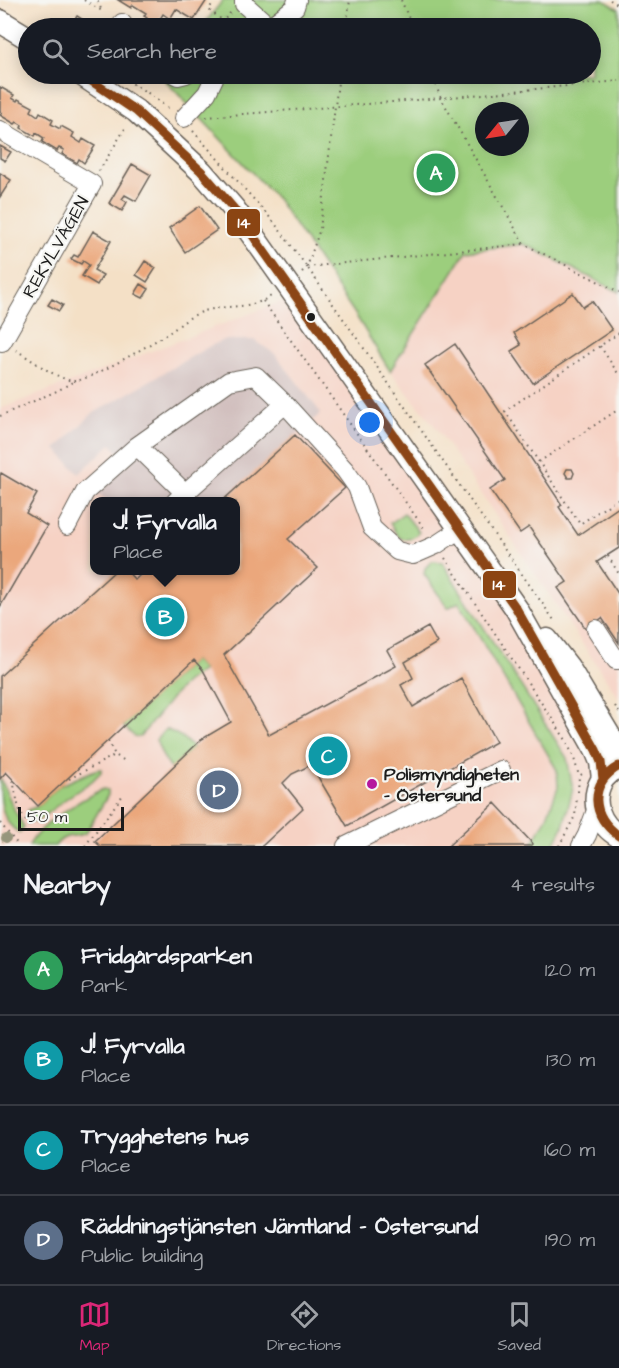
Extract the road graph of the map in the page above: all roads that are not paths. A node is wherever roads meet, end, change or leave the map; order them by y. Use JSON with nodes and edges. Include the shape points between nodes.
{"nodes":[{"id":1,"x":297,"y":0,"type":"edge"},
{"id":2,"x":244,"y":2,"type":"edge"},
{"id":3,"x":259,"y":18,"type":"edge"},
{"id":4,"x":281,"y":18,"type":"edge"},
{"id":5,"x":0,"y":21,"type":"edge"},
{"id":6,"x":18,"y":32,"type":"edge"},
{"id":7,"x":96,"y":84,"type":"edge"},
{"id":8,"x":211,"y":84,"type":"edge"},
{"id":9,"x":183,"y":118,"type":"road end"},
{"id":10,"x":0,"y":130,"type":"edge"},
{"id":11,"x":1,"y":341,"type":"edge"},
{"id":12,"x":285,"y":404,"type":"junction"},
{"id":13,"x":137,"y":446,"type":"junction"},
{"id":14,"x":180,"y":497,"type":"edge"},
{"id":15,"x":67,"y":526,"type":"dead end"},
{"id":16,"x":460,"y":529,"type":"junction"},
{"id":17,"x":516,"y":608,"type":"junction"},
{"id":18,"x":596,"y":629,"type":"dead end"},
{"id":19,"x":619,"y":660,"type":"edge"},
{"id":20,"x":619,"y":752,"type":"edge"},
{"id":21,"x":501,"y":770,"type":"dead end"},
{"id":22,"x":611,"y":773,"type":"edge"},
{"id":23,"x":597,"y":808,"type":"junction"},
{"id":24,"x":619,"y":836,"type":"edge"},
{"id":25,"x":357,"y":844,"type":"edge"},
{"id":26,"x":581,"y":846,"type":"edge"}],
"edges":[{"from":1,"to":4,"type":"street","via":[[295,7]]},
{"from":2,"to":3,"type":"street"},
{"from":5,"to":6,"type":"main road"},
{"from":7,"to":16,"type":"main road","via":[[136,111],[201,171],[234,209]]},
{"from":8,"to":9,"type":"street"},
{"from":10,"to":11,"type":"street","name":"REKYLVÄGEN","via":[[92,184]]},
{"from":12,"to":13,"type":"street","via":[[256,376],[229,381]]},
{"from":12,"to":14,"type":"street"},
{"from":12,"to":16,"type":"street","via":[[345,470],[357,487],[372,528],[397,551],[413,555]]},
{"from":13,"to":14,"type":"street"},
{"from":13,"to":15,"type":"street","via":[[85,492]]},
{"from":16,"to":17,"type":"main road"},
{"from":17,"to":20,"type":"main road","via":[[568,667]]},
{"from":17,"to":22,"type":"main road","via":[[601,762]]},
{"from":18,"to":19,"type":"street"},
{"from":21,"to":25,"type":"street"},
{"from":22,"to":23,"type":"main road","via":[[597,793]]},
{"from":23,"to":24,"type":"main road","via":[[602,822]]},
{"from":23,"to":26,"type":"street"}]}
